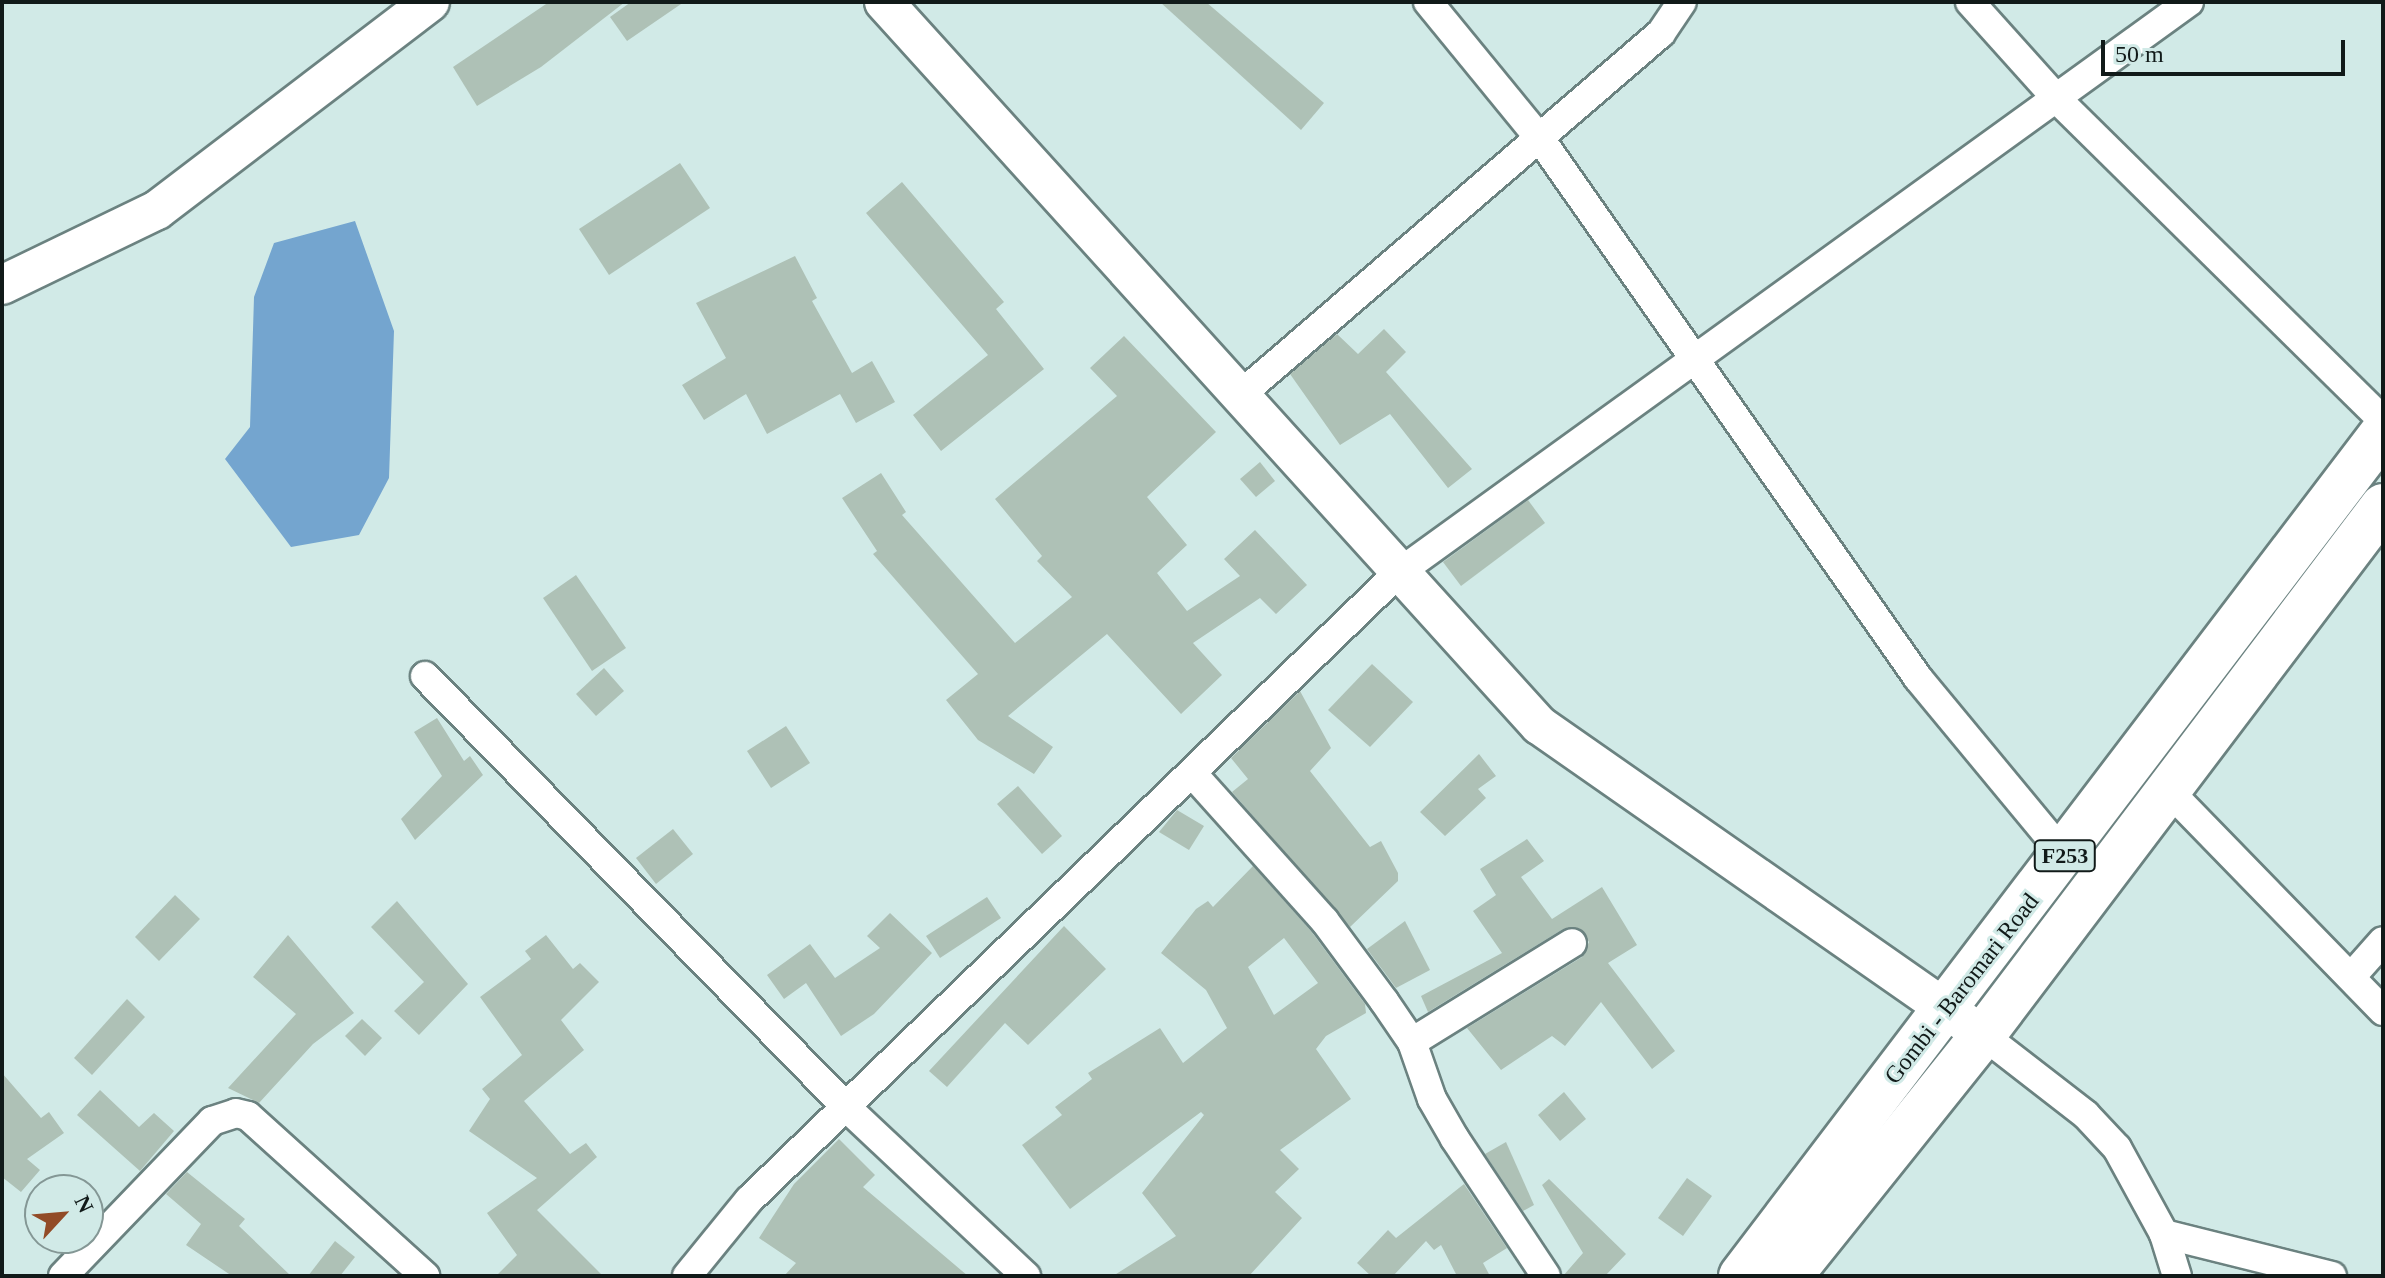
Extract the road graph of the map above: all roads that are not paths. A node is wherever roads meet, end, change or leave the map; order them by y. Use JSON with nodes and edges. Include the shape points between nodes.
{"nodes":[{"id":1,"x":430,"y":2,"type":"edge"},
{"id":2,"x":884,"y":2,"type":"edge"},
{"id":3,"x":1428,"y":2,"type":"edge"},
{"id":4,"x":1682,"y":2,"type":"edge"},
{"id":5,"x":1970,"y":2,"type":"edge"},
{"id":6,"x":2189,"y":2,"type":"edge"},
{"id":7,"x":2058,"y":100,"type":"junction"},
{"id":8,"x":1541,"y":140,"type":"junction"},
{"id":9,"x":2,"y":285,"type":"edge"},
{"id":10,"x":1696,"y":355,"type":"junction"},
{"id":11,"x":1238,"y":397,"type":"junction"},
{"id":12,"x":2383,"y":420,"type":"edge"},
{"id":13,"x":2383,"y":432,"type":"edge"},
{"id":14,"x":2383,"y":506,"type":"edge"},
{"id":15,"x":1397,"y":574,"type":"junction"},
{"id":16,"x":425,"y":676,"type":"dead end"},
{"id":17,"x":1192,"y":773,"type":"junction"},
{"id":18,"x":2169,"y":791,"type":"junction"},
{"id":19,"x":2065,"y":856,"type":"junction"},
{"id":20,"x":2383,"y":941,"type":"edge"},
{"id":21,"x":1572,"y":943,"type":"dead end"},
{"id":22,"x":2351,"y":977,"type":"junction"},
{"id":23,"x":1945,"y":1009,"type":"junction"},
{"id":24,"x":2383,"y":1011,"type":"edge"},
{"id":25,"x":1983,"y":1035,"type":"junction"},
{"id":26,"x":1412,"y":1042,"type":"junction"},
{"id":27,"x":846,"y":1107,"type":"junction"},
{"id":28,"x":2164,"y":1234,"type":"junction"},
{"id":29,"x":63,"y":1276,"type":"edge"},
{"id":30,"x":425,"y":1276,"type":"edge"},
{"id":31,"x":687,"y":1276,"type":"edge"},
{"id":32,"x":1026,"y":1276,"type":"edge"},
{"id":33,"x":1546,"y":1276,"type":"edge"},
{"id":34,"x":1741,"y":1276,"type":"edge"},
{"id":35,"x":1790,"y":1276,"type":"edge"},
{"id":36,"x":2177,"y":1276,"type":"edge"},
{"id":37,"x":2332,"y":1276,"type":"edge"}],
"edges":[{"from":1,"to":9,"type":"street","via":[[157,210]]},
{"from":2,"to":11,"type":"street"},
{"from":3,"to":8,"type":"street"},
{"from":4,"to":8,"type":"street","via":[[1661,33]]},
{"from":5,"to":7,"type":"street"},
{"from":6,"to":7,"type":"street"},
{"from":7,"to":10,"type":"street"},
{"from":7,"to":12,"type":"street"},
{"from":8,"to":10,"type":"street"},
{"from":8,"to":11,"type":"street"},
{"from":10,"to":15,"type":"street"},
{"from":10,"to":19,"type":"street","via":[[1918,678]]},
{"from":11,"to":15,"type":"street"},
{"from":13,"to":19,"type":"main road","name":"Gombi - Baromari Road","number":"F253"},
{"from":14,"to":18,"type":"main road","name":"Gombi - Baromari Road","number":"F253"},
{"from":15,"to":17,"type":"street"},
{"from":15,"to":23,"type":"street","via":[[1539,725]]},
{"from":16,"to":27,"type":"street"},
{"from":17,"to":26,"type":"street","via":[[1324,920]]},
{"from":17,"to":27,"type":"street"},
{"from":18,"to":22,"type":"street"},
{"from":18,"to":25,"type":"main road","name":"Gombi - Baromari Road","number":"F253"},
{"from":19,"to":23,"type":"main road","name":"Gombi - Baromari Road","number":"F253"},
{"from":20,"to":22,"type":"street"},
{"from":21,"to":26,"type":"street"},
{"from":22,"to":24,"type":"street"},
{"from":23,"to":25,"type":"street"},
{"from":23,"to":34,"type":"main road","name":"Gombi - Baromari Road","number":"F253"},
{"from":25,"to":28,"type":"street","via":[[2086,1115],[2117,1148]]},
{"from":25,"to":35,"type":"main road","name":"Gombi - Baromari Road","number":"F253"},
{"from":26,"to":33,"type":"street","via":[[1432,1099],[1515,1236]]},
{"from":27,"to":31,"type":"street","via":[[749,1200]]},
{"from":27,"to":32,"type":"street"},
{"from":28,"to":36,"type":"street"},
{"from":28,"to":37,"type":"street"},
{"from":29,"to":30,"type":"street","via":[[212,1121],[236,1113],[248,1116]]}]}
